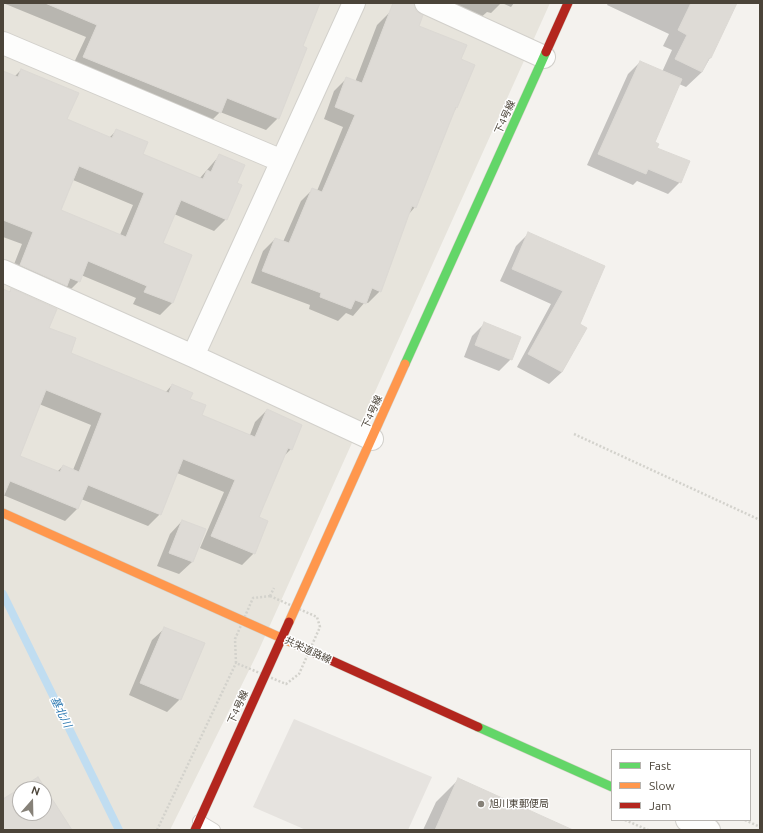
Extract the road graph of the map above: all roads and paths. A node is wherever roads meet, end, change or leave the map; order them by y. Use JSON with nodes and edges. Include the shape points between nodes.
{"nodes":[{"id":1,"x":354,"y":3,"type":"edge"},
{"id":2,"x":426,"y":3,"type":"edge"},
{"id":3,"x":568,"y":3,"type":"edge"},
{"id":4,"x":3,"y":43,"type":"edge"},
{"id":5,"x":544,"y":57,"type":"junction"},
{"id":6,"x":282,"y":160,"type":"junction"},
{"id":7,"x":3,"y":271,"type":"edge"},
{"id":8,"x":193,"y":356,"type":"junction"},
{"id":9,"x":574,"y":434,"type":"dead end"},
{"id":10,"x":372,"y":439,"type":"junction"},
{"id":11,"x":4,"y":514,"type":"edge"},
{"id":12,"x":760,"y":520,"type":"edge"},
{"id":13,"x":281,"y":637,"type":"junction"},
{"id":14,"x":236,"y":663,"type":"dead end"},
{"id":15,"x":611,"y":786,"type":"edge"},
{"id":16,"x":627,"y":821,"type":"edge"},
{"id":17,"x":689,"y":821,"type":"edge"},
{"id":18,"x":746,"y":821,"type":"edge"},
{"id":19,"x":197,"y":826,"type":"edge"},
{"id":20,"x":760,"y":827,"type":"edge"},
{"id":21,"x":157,"y":830,"type":"edge"},
{"id":22,"x":214,"y":830,"type":"edge"},
{"id":23,"x":648,"y":830,"type":"edge"},
{"id":24,"x":709,"y":830,"type":"edge"}],
"edges":[{"from":1,"to":6,"type":"street"},
{"from":2,"to":5,"type":"street"},
{"from":3,"to":5,"type":"street","name":"下4号線"},
{"from":4,"to":6,"type":"street"},
{"from":5,"to":10,"type":"street","name":"下4号線"},
{"from":6,"to":8,"type":"street"},
{"from":7,"to":8,"type":"street"},
{"from":8,"to":10,"type":"street"},
{"from":9,"to":12,"type":"path"},
{"from":10,"to":13,"type":"street","name":"下4号線"},
{"from":11,"to":13,"type":"street","name":"共栄道路線"},
{"from":13,"to":15,"type":"street","name":"共栄道路線"},
{"from":13,"to":19,"type":"street","name":"下4号線"},
{"from":14,"to":21,"type":"path"},
{"from":16,"to":23,"type":"path"},
{"from":17,"to":24,"type":"street"},
{"from":18,"to":20,"type":"path"},
{"from":19,"to":22,"type":"lane"}]}
